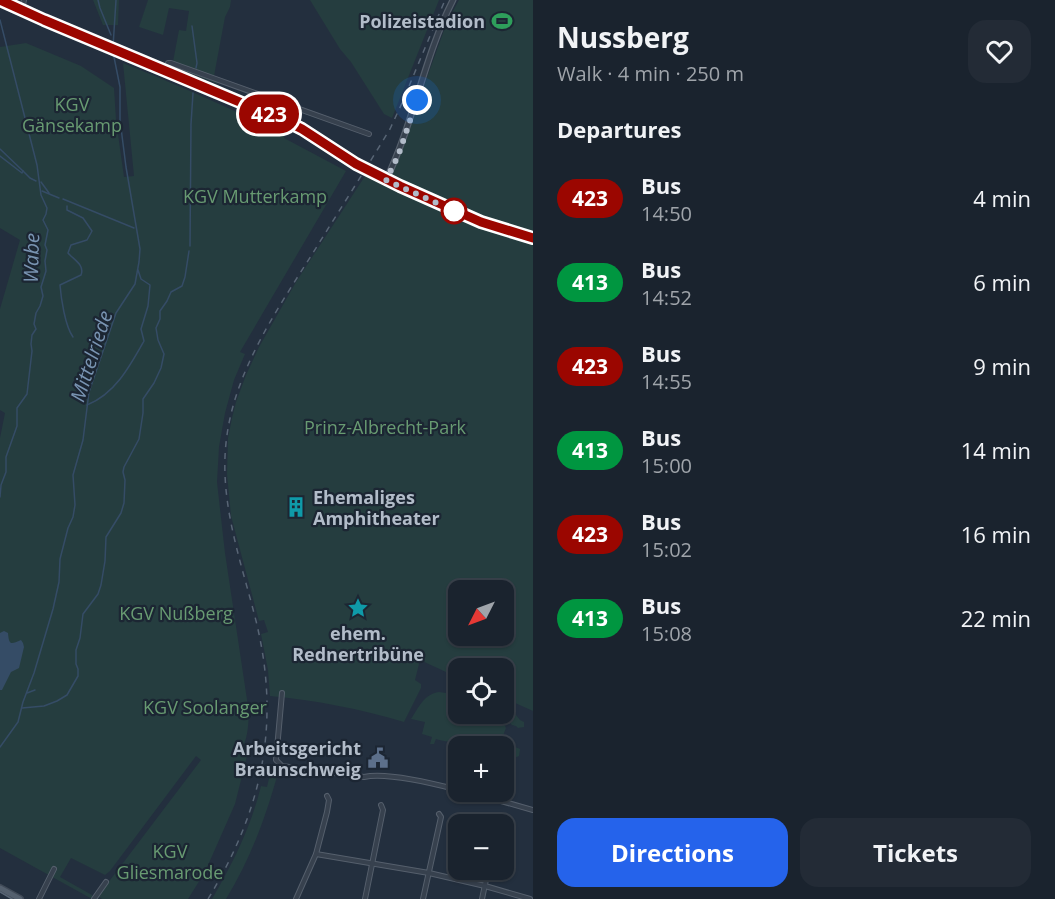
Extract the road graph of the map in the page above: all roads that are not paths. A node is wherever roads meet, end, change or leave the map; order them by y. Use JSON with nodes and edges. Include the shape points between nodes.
{"nodes":[{"id":1,"x":0,"y":0,"type":"edge"},
{"id":2,"x":24,"y":0,"type":"edge"},
{"id":3,"x":453,"y":0,"type":"edge"},
{"id":4,"x":22,"y":9,"type":"junction"},
{"id":5,"x":164,"y":70,"type":"junction"},
{"id":6,"x":369,"y":134,"type":"dead end"},
{"id":7,"x":386,"y":180,"type":"junction"},
{"id":8,"x":533,"y":238,"type":"edge"},
{"id":9,"x":282,"y":693,"type":"dead end"},
{"id":10,"x":448,"y":788,"type":"edge"},
{"id":11,"x":327,"y":796,"type":"dead end"},
{"id":12,"x":505,"y":802,"type":"edge"},
{"id":13,"x":381,"y":805,"type":"dead end"},
{"id":14,"x":533,"y":810,"type":"edge"},
{"id":15,"x":439,"y":814,"type":"dead end"},
{"id":16,"x":316,"y":854,"type":"junction"},
{"id":17,"x":373,"y":864,"type":"junction"},
{"id":18,"x":54,"y":869,"type":"dead end"},
{"id":19,"x":429,"y":873,"type":"junction"},
{"id":20,"x":486,"y":880,"type":"edge"},
{"id":21,"x":105,"y":882,"type":"dead end"},
{"id":22,"x":485,"y":886,"type":"junction"},
{"id":23,"x":0,"y":888,"type":"edge"},
{"id":24,"x":20,"y":899,"type":"edge"},
{"id":25,"x":39,"y":899,"type":"edge"},
{"id":26,"x":94,"y":899,"type":"edge"},
{"id":27,"x":296,"y":899,"type":"edge"},
{"id":28,"x":365,"y":899,"type":"edge"},
{"id":29,"x":423,"y":899,"type":"edge"},
{"id":30,"x":482,"y":899,"type":"edge"},
{"id":31,"x":530,"y":899,"type":"edge"}],
"edges":[{"from":1,"to":4,"type":"main road"},
{"from":2,"to":4,"type":"street"},
{"from":3,"to":7,"type":"street"},
{"from":4,"to":5,"type":"main road"},
{"from":5,"to":6,"type":"street","via":[[171,63]]},
{"from":5,"to":7,"type":"main road","bridge":true,"via":[[290,123]]},
{"from":7,"to":8,"type":"main road","via":[[481,222]]},
{"from":9,"to":10,"type":"street","via":[[276,760],[282,766],[394,777]]},
{"from":11,"to":16,"type":"street"},
{"from":12,"to":14,"type":"street"},
{"from":13,"to":17,"type":"street"},
{"from":15,"to":19,"type":"street"},
{"from":16,"to":17,"type":"street"},
{"from":16,"to":27,"type":"street"},
{"from":17,"to":19,"type":"street"},
{"from":17,"to":28,"type":"street"},
{"from":18,"to":25,"type":"street"},
{"from":19,"to":22,"type":"street"},
{"from":19,"to":29,"type":"street"},
{"from":20,"to":22,"type":"street"},
{"from":21,"to":26,"type":"street"},
{"from":22,"to":30,"type":"street"},
{"from":22,"to":31,"type":"street"},
{"from":23,"to":24,"type":"main road"}]}
